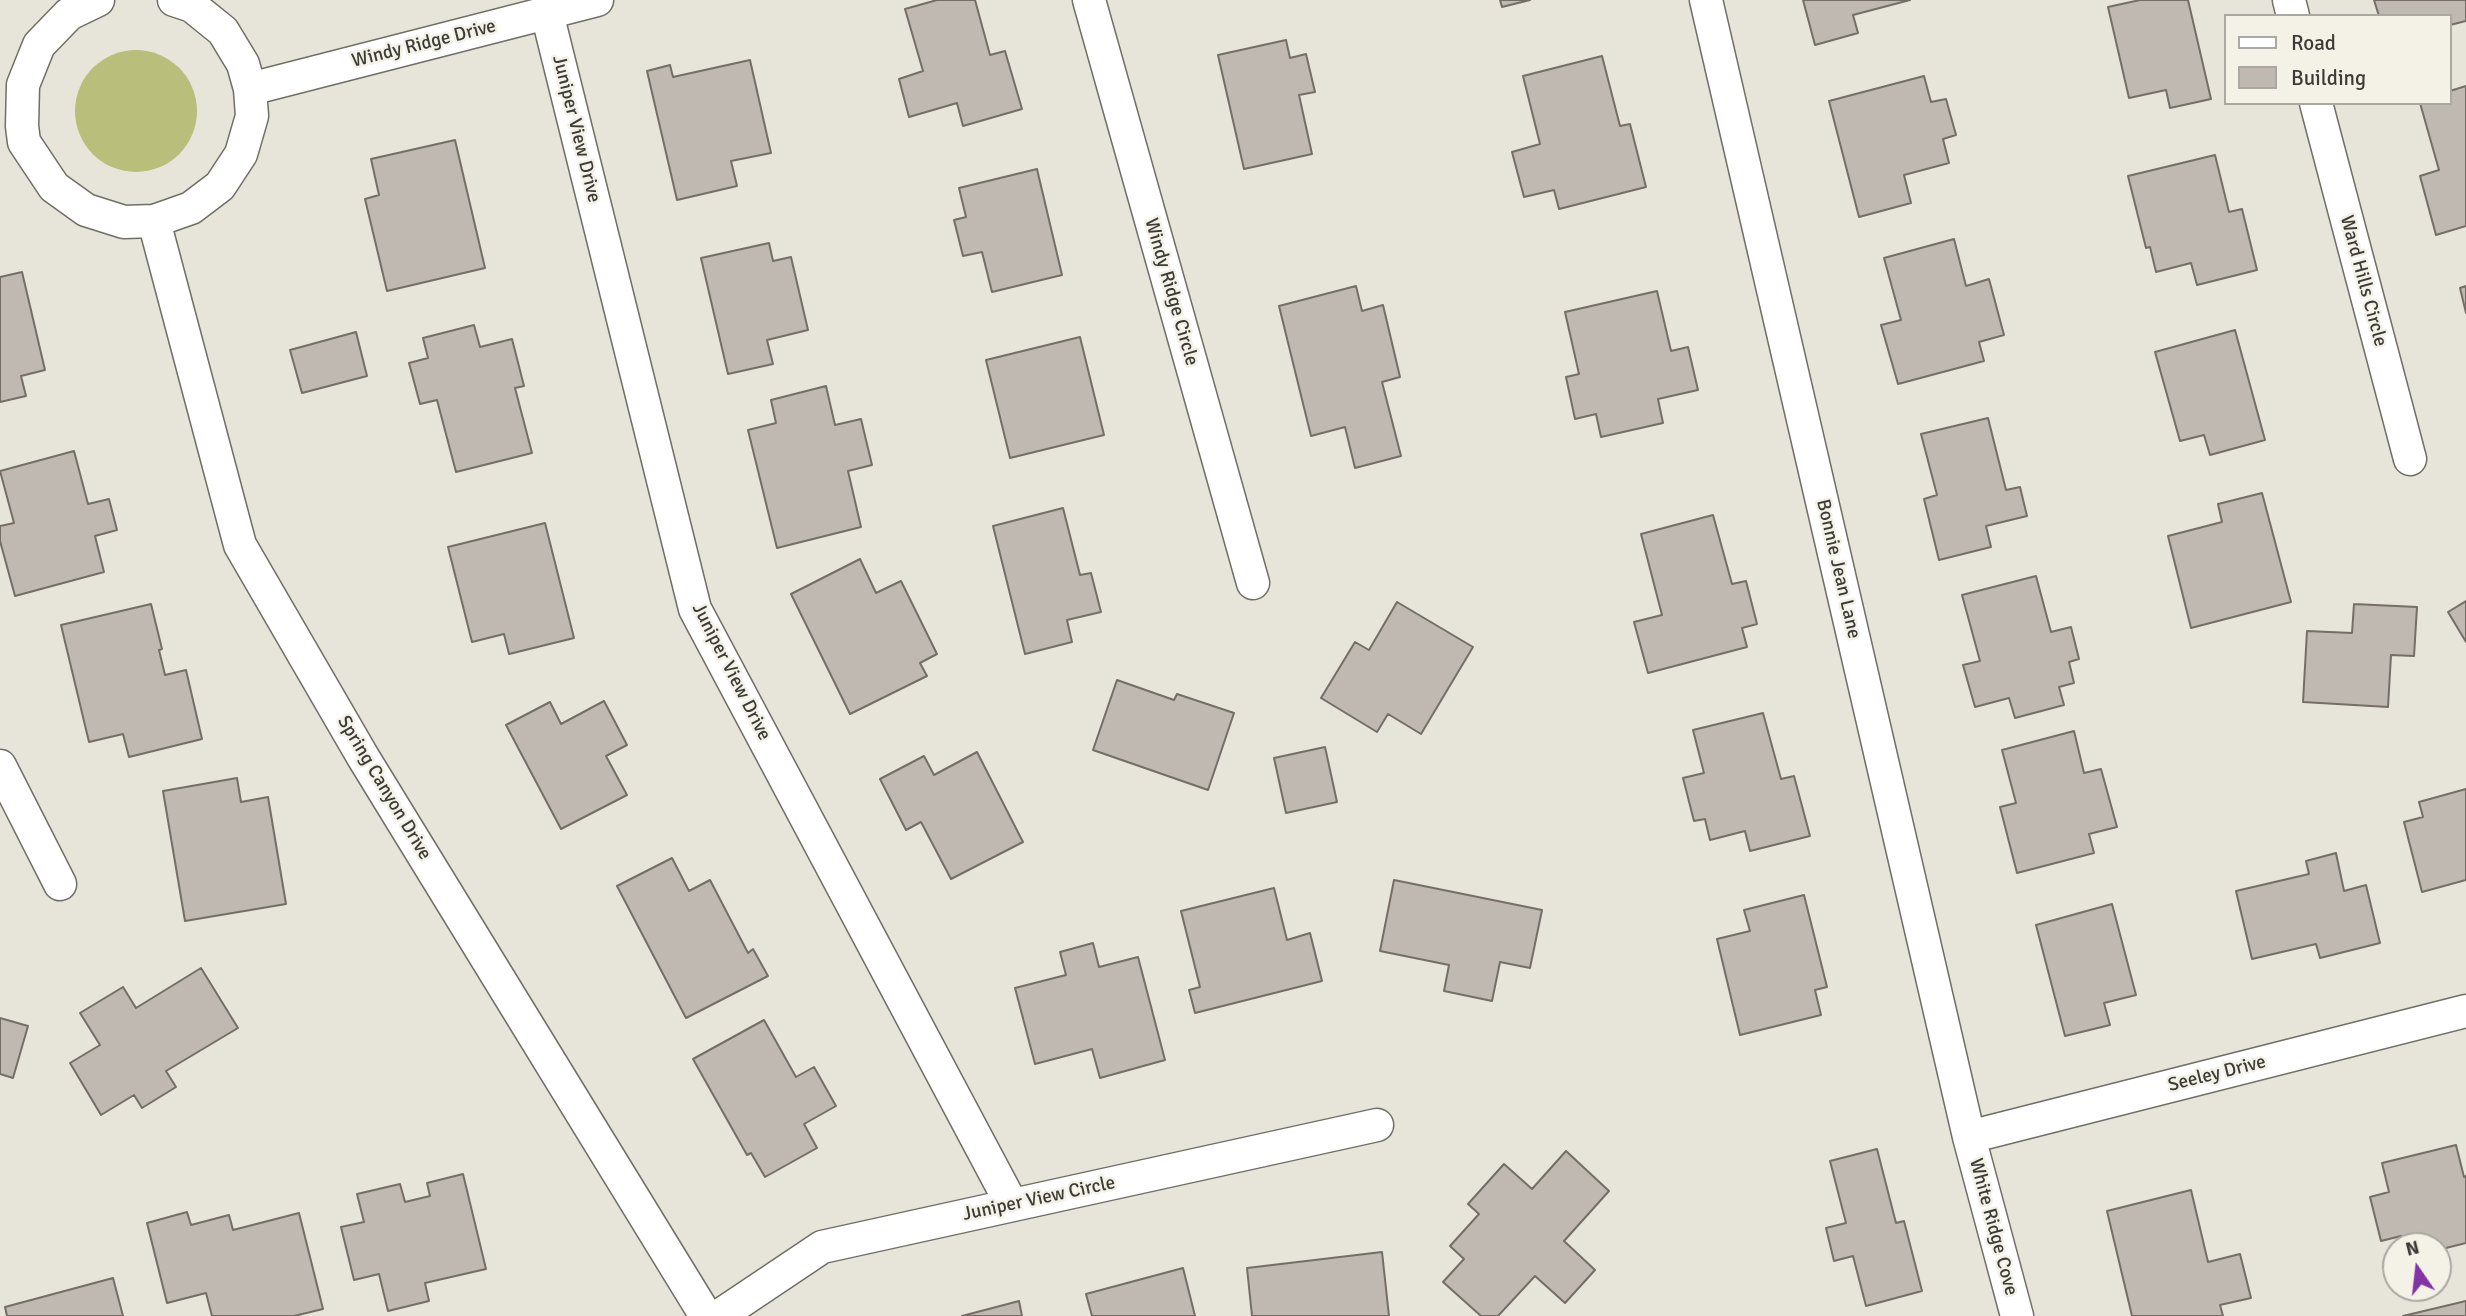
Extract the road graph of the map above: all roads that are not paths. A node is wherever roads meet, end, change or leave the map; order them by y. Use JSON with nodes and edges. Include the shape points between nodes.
{"nodes":[{"id":1,"x":98,"y":0,"type":"edge"},
{"id":2,"x":174,"y":0,"type":"edge"},
{"id":3,"x":597,"y":0,"type":"edge"},
{"id":4,"x":1089,"y":0,"type":"edge"},
{"id":5,"x":1706,"y":0,"type":"edge"},
{"id":6,"x":547,"y":13,"type":"junction"},
{"id":7,"x":250,"y":89,"type":"junction"},
{"id":8,"x":2317,"y":105,"type":"edge"},
{"id":9,"x":12,"y":145,"type":"edge"},
{"id":10,"x":155,"y":220,"type":"junction"},
{"id":11,"x":2410,"y":459,"type":"dead end"},
{"id":12,"x":1253,"y":583,"type":"dead end"},
{"id":13,"x":0,"y":766,"type":"edge"},
{"id":14,"x":60,"y":884,"type":"dead end"},
{"id":15,"x":2466,"y":1011,"type":"edge"},
{"id":16,"x":1377,"y":1125,"type":"dead end"},
{"id":17,"x":1969,"y":1137,"type":"junction"},
{"id":18,"x":1012,"y":1205,"type":"junction"},
{"id":19,"x":706,"y":1316,"type":"edge"},
{"id":20,"x":719,"y":1316,"type":"edge"},
{"id":21,"x":2017,"y":1316,"type":"edge"}],
"edges":[{"from":1,"to":9,"type":"street","via":[[69,14],[39,45],[23,85]]},
{"from":2,"to":7,"type":"street","via":[[192,6],[223,31],[243,64]]},
{"from":3,"to":6,"type":"street","name":"Windy Ridge Drive"},
{"from":4,"to":12,"type":"street","name":"Windy Ridge Circle"},
{"from":5,"to":17,"type":"street","name":"Bonnie Jean Lane"},
{"from":6,"to":7,"type":"street","name":"Windy Ridge Drive"},
{"from":6,"to":18,"type":"street","name":"Juniper View Drive","via":[[695,609]]},
{"from":7,"to":10,"type":"street","via":[[251,116],[241,154],[220,186],[191,208]]},
{"from":8,"to":11,"type":"street","name":"Ward Hills Circle"},
{"from":9,"to":10,"type":"street","via":[[86,211],[124,222]]},
{"from":10,"to":19,"type":"street","name":"Spring Canyon Drive","via":[[240,545],[363,757]]},
{"from":13,"to":14,"type":"street"},
{"from":15,"to":17,"type":"street","name":"Seeley Drive"},
{"from":16,"to":18,"type":"street","name":"Juniper View Circle"},
{"from":17,"to":21,"type":"street","name":"White Ridge Cove"},
{"from":18,"to":20,"type":"street","name":"Juniper View Circle","via":[[822,1247]]}]}
